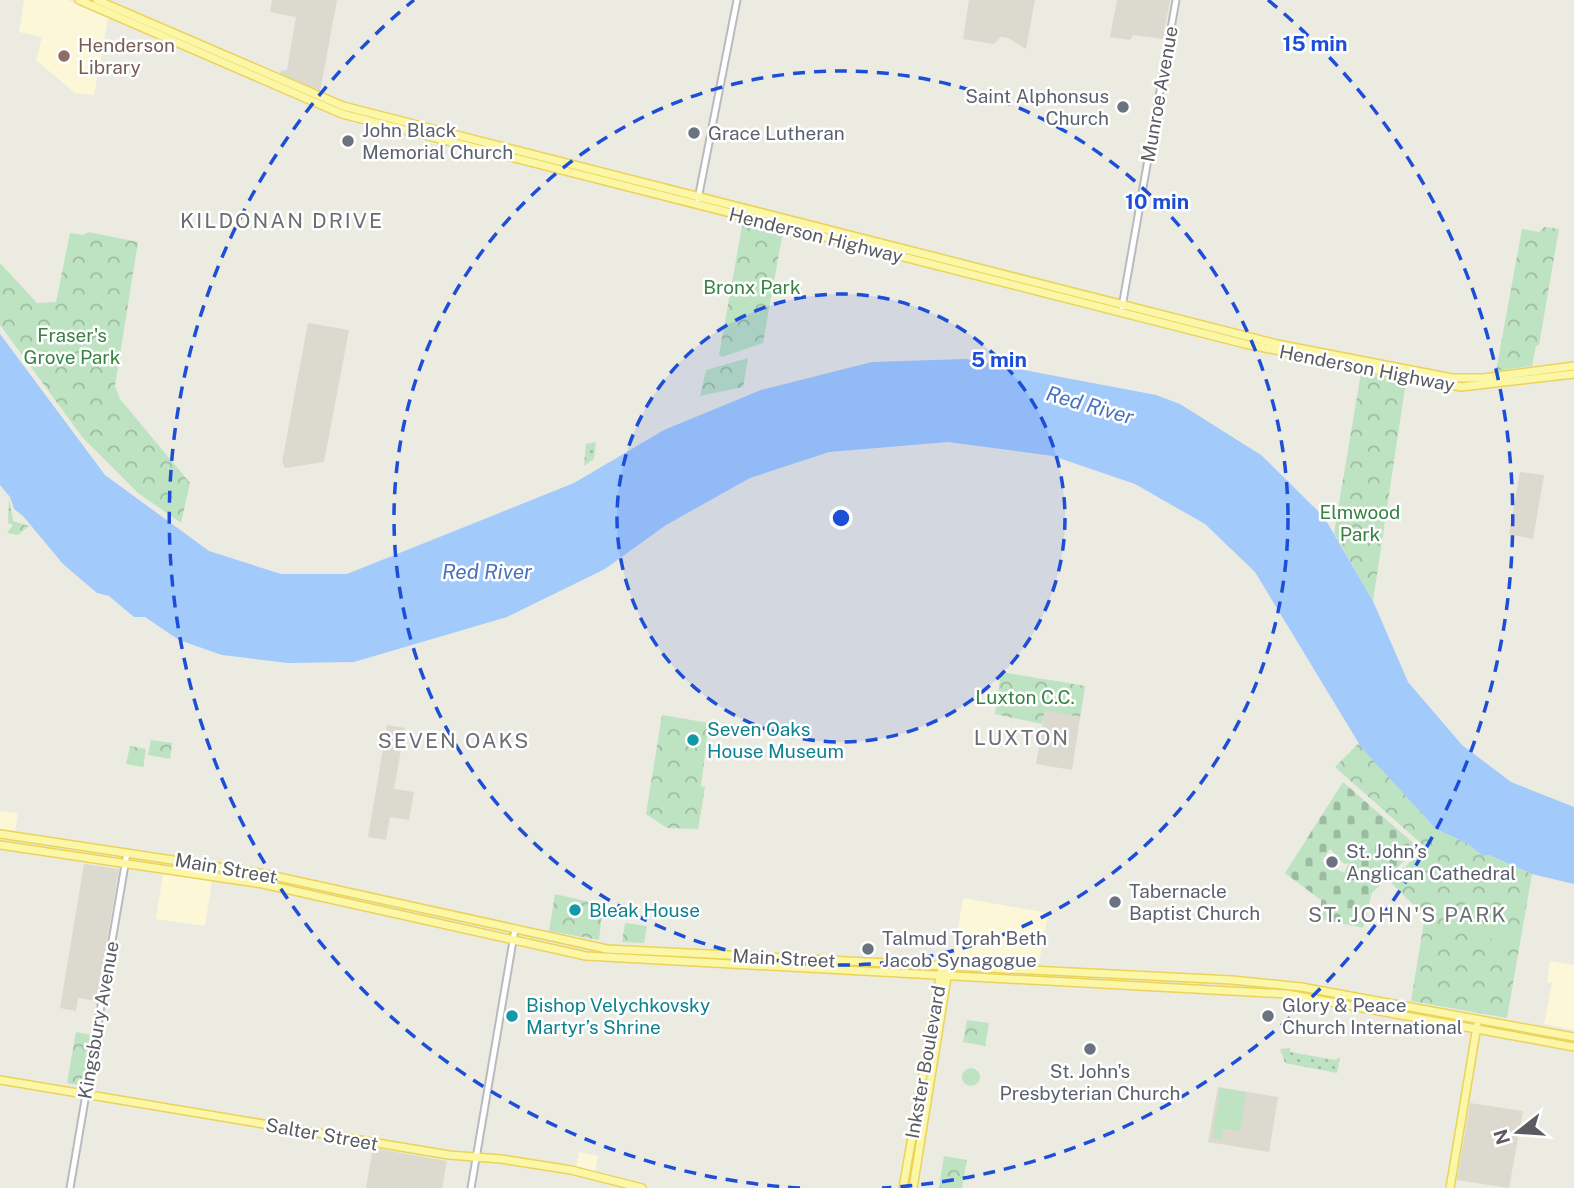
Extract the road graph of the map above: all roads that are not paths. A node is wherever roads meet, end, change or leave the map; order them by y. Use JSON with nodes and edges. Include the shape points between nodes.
{"nodes":[{"id":1,"x":79,"y":0,"type":"edge"},
{"id":2,"x":97,"y":0,"type":"edge"},
{"id":3,"x":737,"y":0,"type":"edge"},
{"id":4,"x":1176,"y":0,"type":"edge"},
{"id":5,"x":206,"y":52,"type":"junction"},
{"id":6,"x":698,"y":200,"type":"junction"},
{"id":7,"x":1122,"y":308,"type":"junction"},
{"id":8,"x":1574,"y":366,"type":"edge"},
{"id":9,"x":1574,"y":374,"type":"edge"},
{"id":10,"x":0,"y":834,"type":"edge"},
{"id":11,"x":0,"y":845,"type":"edge"},
{"id":12,"x":127,"y":853,"type":"junction"},
{"id":13,"x":125,"y":864,"type":"junction"},
{"id":14,"x":400,"y":904,"type":"junction"},
{"id":15,"x":416,"y":907,"type":"junction"},
{"id":16,"x":389,"y":913,"type":"junction"},
{"id":17,"x":406,"y":917,"type":"junction"},
{"id":18,"x":515,"y":929,"type":"junction"},
{"id":19,"x":513,"y":940,"type":"junction"},
{"id":20,"x":585,"y":945,"type":"junction"},
{"id":21,"x":576,"y":954,"type":"junction"},
{"id":22,"x":945,"y":971,"type":"junction"},
{"id":23,"x":1478,"y":1020,"type":"junction"},
{"id":24,"x":1477,"y":1029,"type":"junction"},
{"id":25,"x":1574,"y":1037,"type":"edge"},
{"id":26,"x":1574,"y":1047,"type":"edge"},
{"id":27,"x":0,"y":1080,"type":"edge"},
{"id":28,"x":86,"y":1094,"type":"junction"},
{"id":29,"x":476,"y":1158,"type":"junction"},
{"id":30,"x":70,"y":1188,"type":"edge"},
{"id":31,"x":471,"y":1188,"type":"edge"},
{"id":32,"x":642,"y":1188,"type":"edge"},
{"id":33,"x":903,"y":1188,"type":"edge"},
{"id":34,"x":913,"y":1188,"type":"edge"},
{"id":35,"x":1450,"y":1188,"type":"edge"}],
"edges":[{"from":1,"to":5,"type":"main road","name":"Henderson Highway"},
{"from":2,"to":5,"type":"main road","name":"Henderson Highway"},
{"from":3,"to":6,"type":"street"},
{"from":4,"to":7,"type":"street","name":"Munroe Avenue"},
{"from":5,"to":6,"type":"main road","name":"Henderson Highway","via":[[342,114]]},
{"from":6,"to":7,"type":"main road","name":"Henderson Highway"},
{"from":7,"to":8,"type":"main road","name":"Henderson Highway","via":[[1452,378]]},
{"from":7,"to":9,"type":"main road","name":"Henderson Highway","via":[[1245,344],[1461,387]]},
{"from":10,"to":12,"type":"main road","name":"Main Street"},
{"from":11,"to":13,"type":"main road","name":"Main Street"},
{"from":12,"to":13,"type":"street","name":"Kingsbury Avenue"},
{"from":12,"to":14,"type":"main road","name":"Main Street","via":[[265,874]]},
{"from":13,"to":16,"type":"main road","name":"Main Street","via":[[252,882]]},
{"from":13,"to":28,"type":"street","name":"Kingsbury Avenue"},
{"from":14,"to":15,"type":"main road","name":"Main Street"},
{"from":14,"to":16,"type":"main road"},
{"from":15,"to":17,"type":"main road"},
{"from":15,"to":18,"type":"main road","name":"Main Street"},
{"from":16,"to":17,"type":"main road","name":"Main Street"},
{"from":17,"to":19,"type":"main road","name":"Main Street"},
{"from":18,"to":19,"type":"street"},
{"from":18,"to":20,"type":"main road","name":"Main Street"},
{"from":19,"to":21,"type":"main road","name":"Main Street"},
{"from":19,"to":29,"type":"street"},
{"from":20,"to":21,"type":"main road"},
{"from":20,"to":22,"type":"main road","name":"Main Street"},
{"from":21,"to":22,"type":"main road","name":"Main Street"},
{"from":22,"to":23,"type":"main road","name":"Main Street","via":[[1288,986]]},
{"from":22,"to":24,"type":"main road","name":"Main Street","via":[[1287,994]]},
{"from":22,"to":33,"type":"main road","name":"Inkster Boulevard"},
{"from":22,"to":34,"type":"main road","name":"Inkster Boulevard"},
{"from":23,"to":24,"type":"main road"},
{"from":23,"to":25,"type":"main road","name":"Main Street"},
{"from":24,"to":26,"type":"main road","name":"Main Street"},
{"from":24,"to":35,"type":"main road"},
{"from":27,"to":28,"type":"main road","name":"Salter Street"},
{"from":28,"to":29,"type":"main road","name":"Salter Street"},
{"from":28,"to":30,"type":"street","name":"Kingsbury Avenue"},
{"from":29,"to":31,"type":"street"},
{"from":29,"to":32,"type":"main road","name":"Salter Street","via":[[570,1170]]}]}
